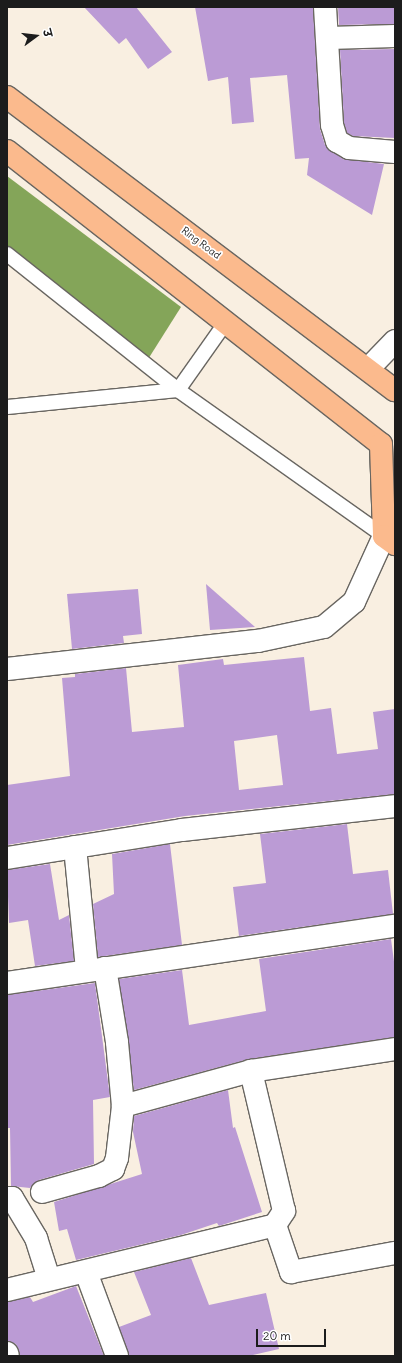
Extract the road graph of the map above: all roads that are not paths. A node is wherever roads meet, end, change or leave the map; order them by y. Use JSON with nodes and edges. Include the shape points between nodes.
{"nodes":[{"id":1,"x":325,"y":7,"type":"edge"},
{"id":2,"x":395,"y":36,"type":"edge"},
{"id":3,"x":329,"y":38,"type":"junction"},
{"id":4,"x":7,"y":97,"type":"edge"},
{"id":5,"x":7,"y":151,"type":"edge"},
{"id":6,"x":395,"y":152,"type":"edge"},
{"id":7,"x":7,"y":254,"type":"edge"},
{"id":8,"x":226,"y":322,"type":"junction"},
{"id":9,"x":395,"y":341,"type":"edge"},
{"id":10,"x":368,"y":369,"type":"junction"},
{"id":11,"x":178,"y":390,"type":"junction"},
{"id":12,"x":395,"y":390,"type":"edge"},
{"id":13,"x":7,"y":407,"type":"edge"},
{"id":14,"x":390,"y":540,"type":"edge"},
{"id":15,"x":7,"y":669,"type":"edge"},
{"id":16,"x":395,"y":806,"type":"edge"},
{"id":17,"x":75,"y":847,"type":"junction"},
{"id":18,"x":7,"y":858,"type":"edge"},
{"id":19,"x":395,"y":926,"type":"edge"},
{"id":20,"x":96,"y":969,"type":"junction"},
{"id":21,"x":7,"y":983,"type":"edge"},
{"id":22,"x":395,"y":1049,"type":"edge"},
{"id":23,"x":251,"y":1071,"type":"junction"},
{"id":24,"x":123,"y":1106,"type":"junction"},
{"id":25,"x":42,"y":1192,"type":"dead end"},
{"id":26,"x":7,"y":1198,"type":"edge"},
{"id":27,"x":275,"y":1225,"type":"junction"},
{"id":28,"x":395,"y":1253,"type":"edge"},
{"id":29,"x":86,"y":1272,"type":"junction"},
{"id":30,"x":49,"y":1279,"type":"junction"},
{"id":31,"x":7,"y":1290,"type":"edge"},
{"id":32,"x":7,"y":1353,"type":"edge"},
{"id":33,"x":8,"y":1356,"type":"edge"},
{"id":34,"x":117,"y":1356,"type":"edge"}],
"edges":[{"from":1,"to":3,"type":"street"},
{"from":2,"to":3,"type":"street"},
{"from":3,"to":6,"type":"street","via":[[332,125],[337,141],[348,148]]},
{"from":4,"to":10,"type":"highway","name":"Ring Road"},
{"from":5,"to":8,"type":"highway"},
{"from":7,"to":11,"type":"lane"},
{"from":8,"to":11,"type":"lane"},
{"from":8,"to":14,"type":"highway","via":[[381,444]]},
{"from":9,"to":10,"type":"street"},
{"from":10,"to":12,"type":"highway","name":"Ring Road"},
{"from":11,"to":13,"type":"lane"},
{"from":11,"to":14,"type":"lane"},
{"from":14,"to":15,"type":"street","via":[[354,602],[324,627],[258,641]]},
{"from":16,"to":17,"type":"street","via":[[182,830]]},
{"from":17,"to":18,"type":"street"},
{"from":17,"to":20,"type":"street"},
{"from":19,"to":20,"type":"street"},
{"from":20,"to":21,"type":"street"},
{"from":20,"to":24,"type":"street","via":[[117,1042]]},
{"from":22,"to":23,"type":"street"},
{"from":23,"to":24,"type":"street"},
{"from":23,"to":27,"type":"street","via":[[284,1210]]},
{"from":24,"to":25,"type":"street","via":[[117,1158],[113,1169],[100,1176]]},
{"from":26,"to":30,"type":"street","via":[[12,1198],[36,1238]]},
{"from":27,"to":28,"type":"street","via":[[291,1272]]},
{"from":27,"to":29,"type":"street"},
{"from":29,"to":30,"type":"street"},
{"from":29,"to":34,"type":"street"},
{"from":30,"to":31,"type":"street"},
{"from":32,"to":33,"type":"street"}]}
